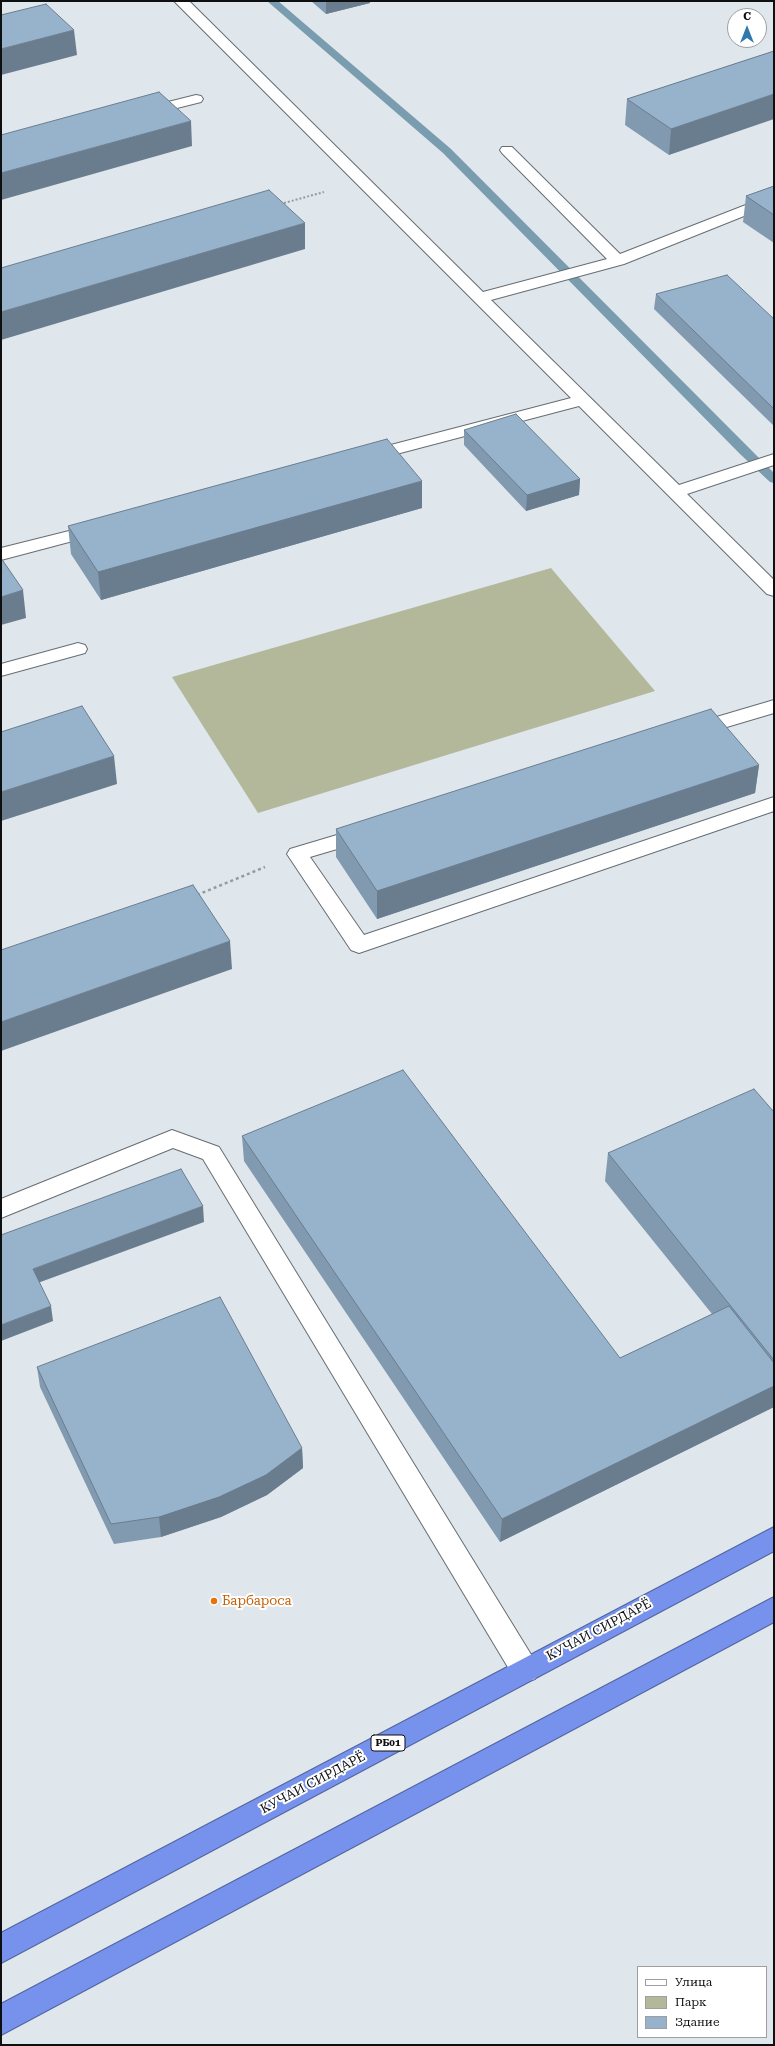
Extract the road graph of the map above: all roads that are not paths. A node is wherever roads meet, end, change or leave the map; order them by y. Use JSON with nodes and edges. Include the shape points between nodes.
{"nodes":[{"id":1,"x":181,"y":1,"type":"edge"},
{"id":2,"x":196,"y":99,"type":"dead end"},
{"id":3,"x":129,"y":117,"type":"edge"},
{"id":4,"x":507,"y":150,"type":"dead end"},
{"id":5,"x":774,"y":199,"type":"edge"},
{"id":6,"x":618,"y":261,"type":"junction"},
{"id":7,"x":479,"y":298,"type":"junction"},
{"id":8,"x":584,"y":400,"type":"junction"},
{"id":9,"x":774,"y":459,"type":"edge"},
{"id":10,"x":354,"y":461,"type":"edge"},
{"id":11,"x":676,"y":492,"type":"junction"},
{"id":12,"x":116,"y":524,"type":"edge"},
{"id":13,"x":1,"y":554,"type":"edge"},
{"id":14,"x":774,"y":590,"type":"edge"},
{"id":15,"x":78,"y":649,"type":"dead end"},
{"id":16,"x":1,"y":670,"type":"edge"},
{"id":17,"x":774,"y":706,"type":"edge"},
{"id":18,"x":676,"y":737,"type":"edge"},
{"id":19,"x":774,"y":804,"type":"edge"},
{"id":20,"x":380,"y":828,"type":"edge"},
{"id":21,"x":1,"y":1209,"type":"edge"},
{"id":22,"x":774,"y":1538,"type":"edge"},
{"id":23,"x":774,"y":1609,"type":"edge"},
{"id":24,"x":525,"y":1670,"type":"junction"},
{"id":25,"x":1,"y":1949,"type":"edge"},
{"id":26,"x":1,"y":2020,"type":"edge"}],
"edges":[{"from":1,"to":7,"type":"street"},
{"from":2,"to":3,"type":"street"},
{"from":4,"to":6,"type":"street"},
{"from":5,"to":6,"type":"street"},
{"from":6,"to":7,"type":"street"},
{"from":7,"to":8,"type":"street"},
{"from":8,"to":10,"type":"street"},
{"from":8,"to":11,"type":"street"},
{"from":9,"to":11,"type":"street"},
{"from":11,"to":14,"type":"street"},
{"from":12,"to":13,"type":"street"},
{"from":15,"to":16,"type":"street"},
{"from":17,"to":18,"type":"street"},
{"from":19,"to":20,"type":"street","via":[[359,945],[297,854]]},
{"from":21,"to":24,"type":"street","via":[[172,1139],[211,1153]]},
{"from":22,"to":24,"type":"highway","name":"КУЧАИ СИРДАРЁ","number":"РБ01"},
{"from":23,"to":26,"type":"highway"},
{"from":24,"to":25,"type":"highway","name":"КУЧАИ СИРДАРЁ","number":"РБ01"}]}
